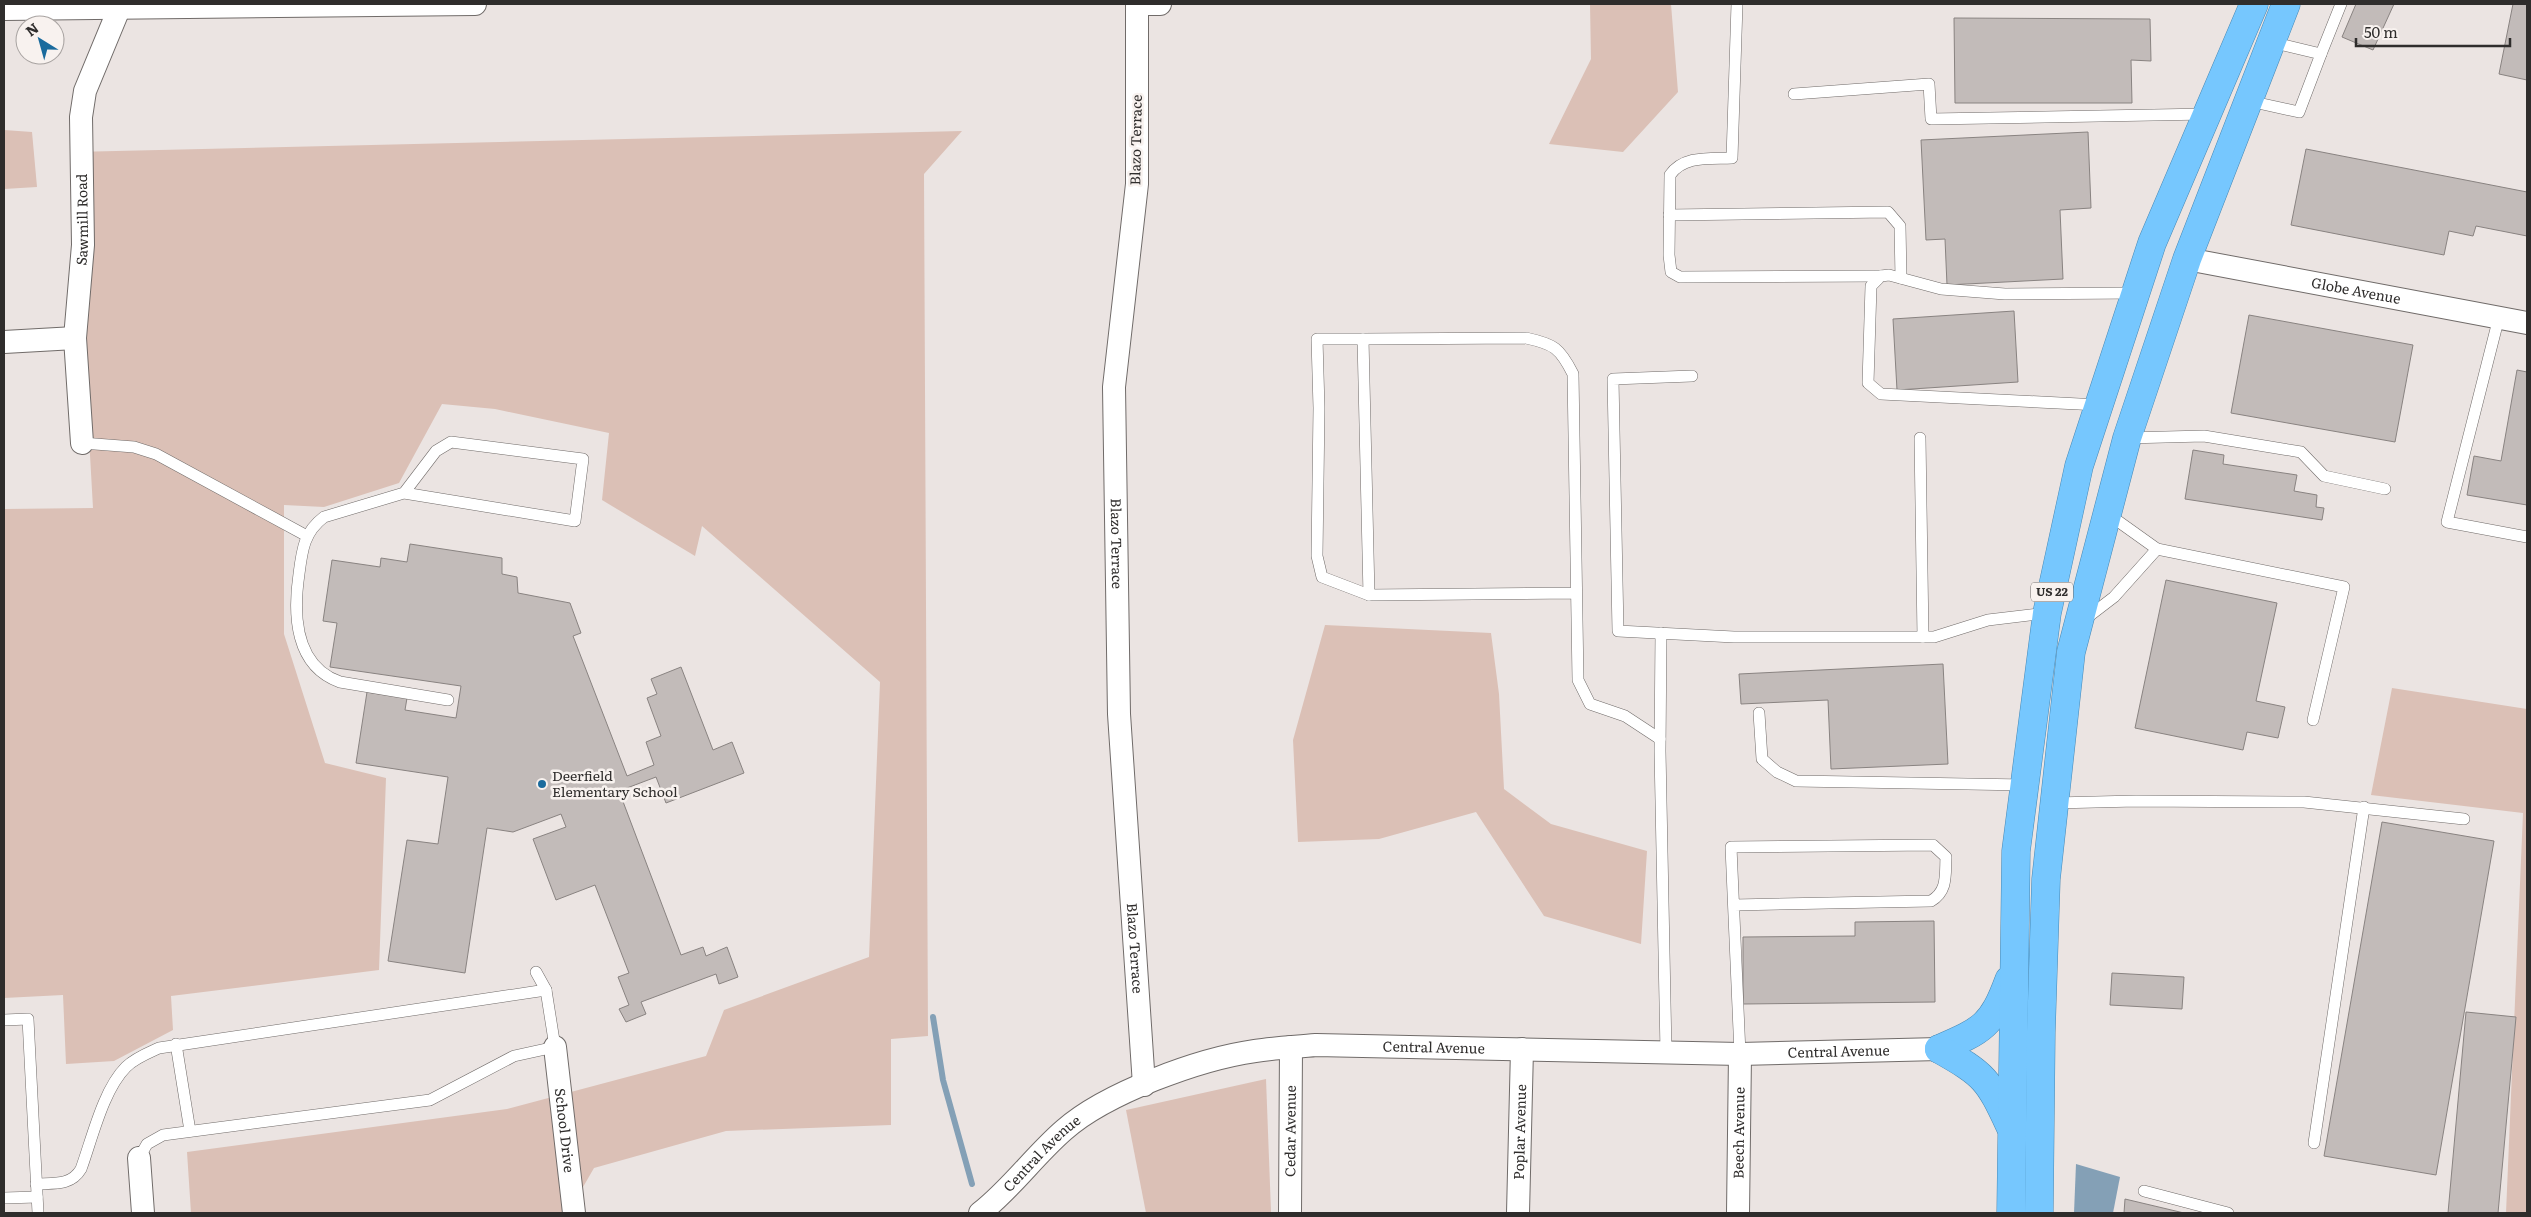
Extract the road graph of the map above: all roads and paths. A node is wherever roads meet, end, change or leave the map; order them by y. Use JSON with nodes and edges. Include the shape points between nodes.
{"nodes":[{"id":1,"x":462,"y":4,"type":"edge"},
{"id":2,"x":1137,"y":4,"type":"edge"},
{"id":3,"x":1160,"y":4,"type":"edge"},
{"id":4,"x":1737,"y":4,"type":"edge"},
{"id":5,"x":2254,"y":4,"type":"edge"},
{"id":6,"x":2286,"y":4,"type":"edge"},
{"id":7,"x":2341,"y":4,"type":"edge"},
{"id":8,"x":120,"y":6,"type":"edge"},
{"id":9,"x":4,"y":10,"type":"edge"},
{"id":10,"x":2271,"y":42,"type":"junction"},
{"id":11,"x":2321,"y":54,"type":"junction"},
{"id":12,"x":1794,"y":94,"type":"dead end"},
{"id":13,"x":2249,"y":101,"type":"junction"},
{"id":14,"x":2207,"y":114,"type":"junction"},
{"id":15,"x":1669,"y":215,"type":"junction"},
{"id":16,"x":2187,"y":259,"type":"junction"},
{"id":17,"x":1881,"y":276,"type":"junction"},
{"id":18,"x":1901,"y":278,"type":"junction"},
{"id":19,"x":2136,"y":293,"type":"junction"},
{"id":20,"x":2499,"y":318,"type":"junction"},
{"id":21,"x":2527,"y":323,"type":"edge"},
{"id":22,"x":75,"y":338,"type":"junction"},
{"id":23,"x":1363,"y":339,"type":"junction"},
{"id":24,"x":4,"y":342,"type":"edge"},
{"id":25,"x":1692,"y":376,"type":"dead end"},
{"id":26,"x":2099,"y":406,"type":"junction"},
{"id":27,"x":1920,"y":438,"type":"dead end"},
{"id":28,"x":2128,"y":438,"type":"junction"},
{"id":29,"x":82,"y":443,"type":"joint"},
{"id":30,"x":2384,"y":489,"type":"dead end"},
{"id":31,"x":404,"y":493,"type":"junction"},
{"id":32,"x":2106,"y":513,"type":"junction"},
{"id":33,"x":307,"y":536,"type":"junction"},
{"id":34,"x":2527,"y":537,"type":"edge"},
{"id":35,"x":2157,"y":550,"type":"junction"},
{"id":36,"x":1575,"y":593,"type":"junction"},
{"id":37,"x":1369,"y":595,"type":"junction"},
{"id":38,"x":2047,"y":613,"type":"junction"},
{"id":39,"x":2078,"y":624,"type":"junction"},
{"id":40,"x":1661,"y":633,"type":"junction"},
{"id":41,"x":1923,"y":637,"type":"junction"},
{"id":42,"x":448,"y":700,"type":"dead end"},
{"id":43,"x":1759,"y":713,"type":"dead end"},
{"id":44,"x":2313,"y":720,"type":"dead end"},
{"id":45,"x":1660,"y":739,"type":"junction"},
{"id":46,"x":2025,"y":786,"type":"junction"},
{"id":47,"x":2054,"y":804,"type":"junction"},
{"id":48,"x":2364,"y":807,"type":"junction"},
{"id":49,"x":2464,"y":818,"type":"dead end"},
{"id":50,"x":1734,"y":905,"type":"junction"},
{"id":51,"x":2014,"y":964,"type":"junction"},
{"id":52,"x":536,"y":972,"type":"dead end"},
{"id":53,"x":546,"y":990,"type":"junction"},
{"id":54,"x":4,"y":1020,"type":"edge"},
{"id":55,"x":176,"y":1044,"type":"junction"},
{"id":56,"x":555,"y":1046,"type":"junction"},
{"id":57,"x":1291,"y":1047,"type":"junction"},
{"id":58,"x":1522,"y":1049,"type":"junction"},
{"id":59,"x":1939,"y":1049,"type":"junction"},
{"id":60,"x":1666,"y":1052,"type":"junction"},
{"id":61,"x":1740,"y":1054,"type":"junction"},
{"id":62,"x":1144,"y":1085,"type":"junction"},
{"id":63,"x":190,"y":1131,"type":"junction"},
{"id":64,"x":2012,"y":1132,"type":"junction"},
{"id":65,"x":2314,"y":1143,"type":"dead end"},
{"id":66,"x":139,"y":1158,"type":"joint"},
{"id":67,"x":36,"y":1184,"type":"junction"},
{"id":68,"x":2144,"y":1191,"type":"dead end"},
{"id":69,"x":37,"y":1197,"type":"junction"},
{"id":70,"x":4,"y":1198,"type":"edge"},
{"id":71,"x":38,"y":1213,"type":"edge"},
{"id":72,"x":143,"y":1213,"type":"edge"},
{"id":73,"x":574,"y":1213,"type":"edge"},
{"id":74,"x":980,"y":1213,"type":"edge"},
{"id":75,"x":1290,"y":1213,"type":"edge"},
{"id":76,"x":1518,"y":1213,"type":"edge"},
{"id":77,"x":1738,"y":1213,"type":"edge"},
{"id":78,"x":2011,"y":1213,"type":"edge"},
{"id":79,"x":2039,"y":1213,"type":"edge"},
{"id":80,"x":2228,"y":1213,"type":"edge"}],
"edges":[{"from":1,"to":8,"type":"street"},
{"from":2,"to":3,"type":"street"},
{"from":2,"to":62,"type":"street","name":"Blazo Terrace","via":[[1137,184],[1114,387],[1119,714]]},
{"from":4,"to":15,"type":"lane","via":[[1732,158],[1691,160],[1676,166],[1670,175]]},
{"from":5,"to":14,"type":"highway","number":"US 22"},
{"from":6,"to":10,"type":"highway","number":"US 22"},
{"from":7,"to":11,"type":"lane"},
{"from":8,"to":9,"type":"street"},
{"from":8,"to":22,"type":"street","name":"Sawmill Road","via":[[85,91],[81,117],[83,245]]},
{"from":10,"to":11,"type":"lane"},
{"from":10,"to":13,"type":"highway","number":"US 22"},
{"from":11,"to":13,"type":"lane","via":[[2299,112]]},
{"from":12,"to":14,"type":"lane","via":[[1930,84],[1931,119]]},
{"from":13,"to":16,"type":"highway","number":"US 22"},
{"from":14,"to":19,"type":"highway","number":"US 22","via":[[2152,243]]},
{"from":15,"to":17,"type":"lane","via":[[1671,272],[1680,277]]},
{"from":15,"to":18,"type":"lane","via":[[1888,212],[1900,226]]},
{"from":16,"to":20,"type":"street","name":"Globe Avenue"},
{"from":16,"to":28,"type":"highway","number":"US 22"},
{"from":17,"to":18,"type":"lane"},
{"from":17,"to":26,"type":"lane","via":[[1871,286],[1868,383],[1881,394]]},
{"from":18,"to":19,"type":"lane","via":[[1941,289],[2005,294]]},
{"from":19,"to":26,"type":"highway","number":"US 22"},
{"from":20,"to":21,"type":"street","name":"Globe Avenue"},
{"from":20,"to":34,"type":"lane","via":[[2447,522]]},
{"from":22,"to":24,"type":"street"},
{"from":22,"to":29,"type":"street","name":"Sawmill Road"},
{"from":23,"to":36,"type":"lane","via":[[1526,338],[1548,343],[1563,354],[1573,374]]},
{"from":23,"to":37,"type":"lane"},
{"from":23,"to":37,"type":"lane","via":[[1317,339],[1317,556],[1322,577]]},
{"from":25,"to":40,"type":"lane","via":[[1613,379],[1618,631]]},
{"from":26,"to":38,"type":"highway","number":"US 22","via":[[2079,466]]},
{"from":27,"to":41,"type":"lane"},
{"from":28,"to":30,"type":"lane","via":[[2204,436],[2301,452],[2324,476]]},
{"from":28,"to":32,"type":"highway","number":"US 22"},
{"from":29,"to":33,"type":"lane","via":[[134,447],[156,454]]},
{"from":31,"to":31,"type":"lane","via":[[575,521],[583,459],[451,442],[436,451]]},
{"from":31,"to":33,"type":"lane","via":[[324,517]]},
{"from":32,"to":35,"type":"lane"},
{"from":32,"to":39,"type":"highway","number":"US 22"},
{"from":33,"to":42,"type":"lane","via":[[296,594],[296,613],[302,644],[317,668],[328,678],[340,682]]},
{"from":35,"to":39,"type":"lane","via":[[2114,598]]},
{"from":35,"to":44,"type":"lane","via":[[2344,587]]},
{"from":36,"to":37,"type":"lane"},
{"from":36,"to":45,"type":"lane","via":[[1578,680],[1590,704],[1625,716]]},
{"from":38,"to":41,"type":"lane","via":[[1988,620],[1934,637]]},
{"from":38,"to":46,"type":"highway","number":"US 22"},
{"from":39,"to":47,"type":"highway","number":"US 22","via":[[2071,652]]},
{"from":40,"to":41,"type":"lane","via":[[1734,637]]},
{"from":40,"to":45,"type":"lane"},
{"from":43,"to":46,"type":"lane","via":[[1762,759],[1776,772],[1796,781]]},
{"from":45,"to":60,"type":"lane"},
{"from":46,"to":51,"type":"highway","number":"US 22","via":[[2016,851]]},
{"from":47,"to":48,"type":"lane","via":[[2210,800]]},
{"from":47,"to":79,"type":"highway","number":"US 22","via":[[2046,889]]},
{"from":48,"to":49,"type":"lane"},
{"from":48,"to":65,"type":"lane"},
{"from":50,"to":50,"type":"lane","via":[[1931,902],[1940,896],[1945,886],[1946,857],[1933,845],[1731,846]]},
{"from":50,"to":61,"type":"lane"},
{"from":51,"to":59,"type":"highway","via":[[1992,1018],[1973,1034]]},
{"from":51,"to":64,"type":"highway","number":"US 22"},
{"from":52,"to":53,"type":"lane"},
{"from":53,"to":55,"type":"lane"},
{"from":53,"to":56,"type":"lane"},
{"from":54,"to":67,"type":"lane","via":[[28,1019]]},
{"from":55,"to":63,"type":"lane"},
{"from":55,"to":67,"type":"lane","via":[[159,1048],[128,1066],[117,1078],[75,1178],[64,1183]]},
{"from":56,"to":63,"type":"lane","via":[[514,1056],[430,1100]]},
{"from":56,"to":73,"type":"street","name":"School Drive"},
{"from":57,"to":58,"type":"street","name":"Central Avenue"},
{"from":57,"to":62,"type":"street","name":"Central Avenue","via":[[1254,1051],[1195,1066]]},
{"from":57,"to":75,"type":"street","name":"Cedar Avenue"},
{"from":58,"to":60,"type":"street","name":"Central Avenue"},
{"from":58,"to":76,"type":"street","name":"Poplar Avenue"},
{"from":59,"to":61,"type":"street","name":"Central Avenue"},
{"from":59,"to":64,"type":"highway","via":[[1986,1081]]},
{"from":60,"to":61,"type":"street","name":"Central Avenue"},
{"from":61,"to":77,"type":"street","name":"Beech Avenue"},
{"from":62,"to":74,"type":"street","name":"Central Avenue","via":[[1094,1108],[1064,1130]]},
{"from":63,"to":66,"type":"lane","via":[[154,1138]]},
{"from":64,"to":78,"type":"highway","number":"US 22"},
{"from":66,"to":72,"type":"street"},
{"from":67,"to":69,"type":"lane"},
{"from":68,"to":80,"type":"lane"},
{"from":69,"to":70,"type":"lane"},
{"from":69,"to":71,"type":"lane"}]}
